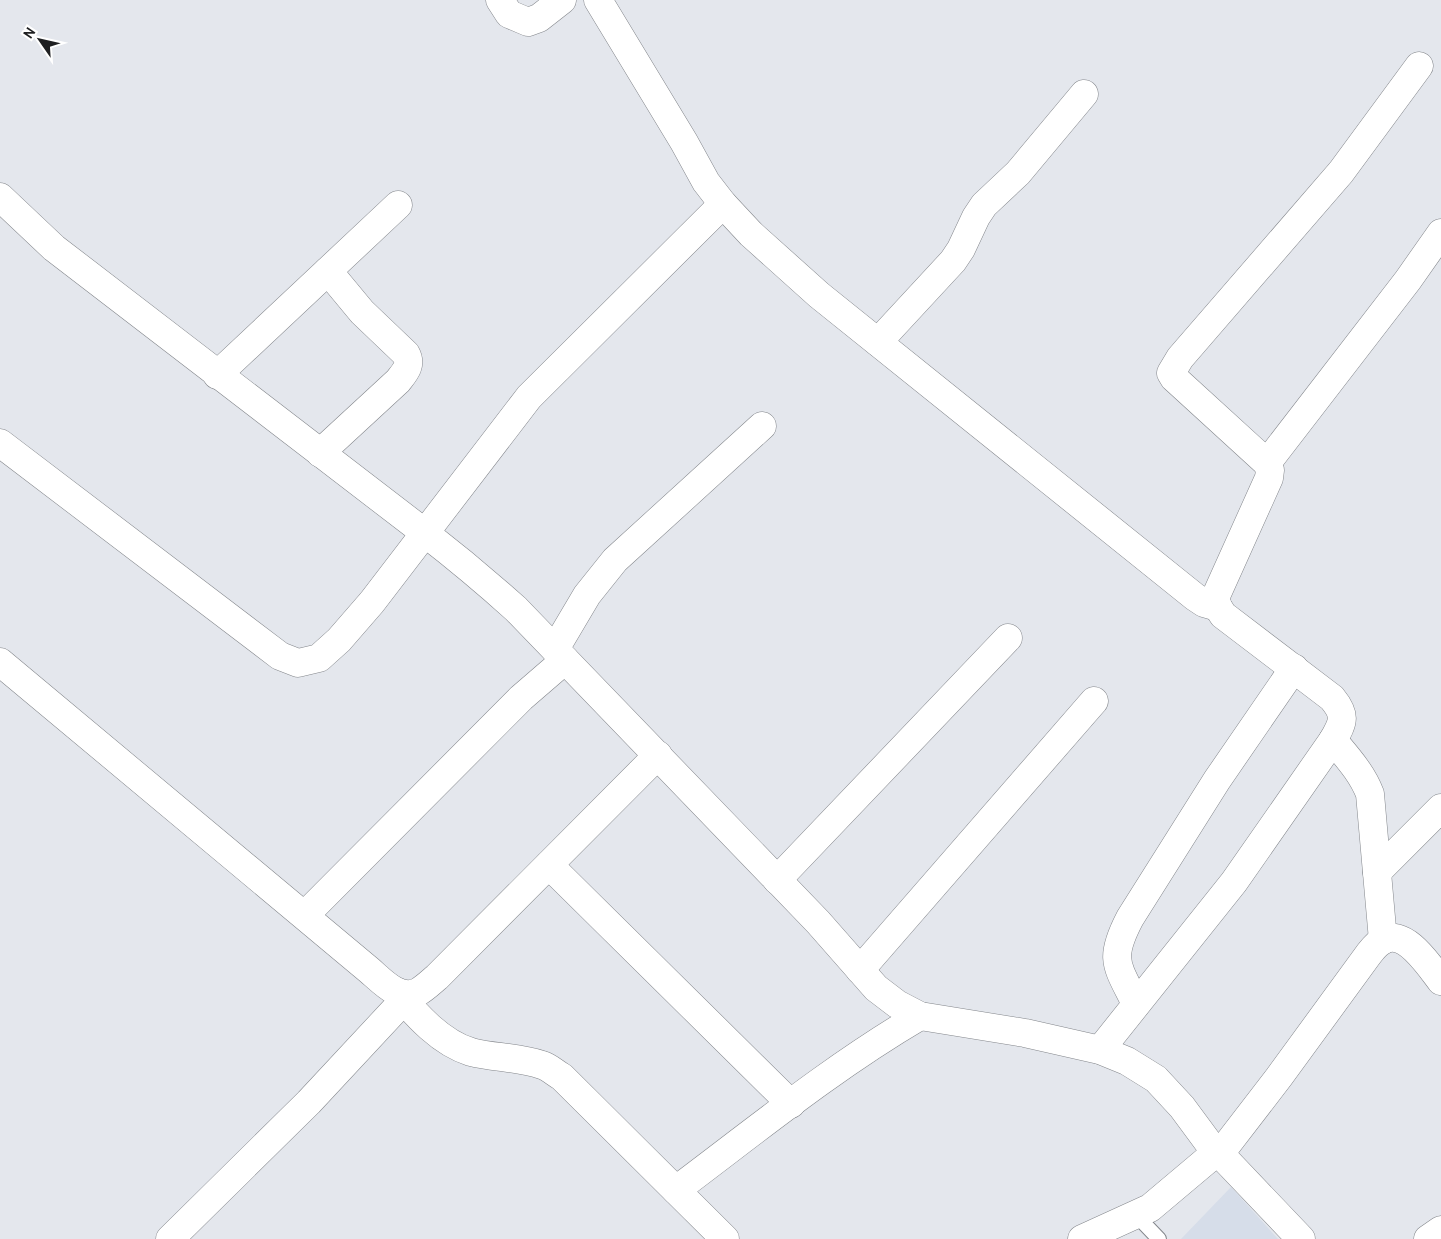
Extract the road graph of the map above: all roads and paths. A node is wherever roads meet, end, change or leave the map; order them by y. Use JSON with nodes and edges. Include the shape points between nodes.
{"nodes":[{"id":1,"x":500,"y":0,"type":"edge"},
{"id":2,"x":562,"y":0,"type":"edge"},
{"id":3,"x":598,"y":0,"type":"edge"},
{"id":4,"x":1419,"y":66,"type":"dead end"},
{"id":5,"x":1084,"y":94,"type":"dead end"},
{"id":6,"x":0,"y":197,"type":"edge"},
{"id":7,"x":398,"y":204,"type":"dead end"},
{"id":8,"x":723,"y":204,"type":"junction"},
{"id":9,"x":1441,"y":234,"type":"edge"},
{"id":10,"x":328,"y":271,"type":"junction"},
{"id":11,"x":878,"y":342,"type":"junction"},
{"id":12,"x":217,"y":375,"type":"junction"},
{"id":13,"x":762,"y":426,"type":"dead end"},
{"id":14,"x":0,"y":443,"type":"edge"},
{"id":15,"x":320,"y":453,"type":"junction"},
{"id":16,"x":1267,"y":463,"type":"junction"},
{"id":17,"x":425,"y":533,"type":"junction"},
{"id":18,"x":1218,"y":606,"type":"junction"},
{"id":19,"x":1008,"y":638,"type":"dead end"},
{"id":20,"x":560,"y":655,"type":"junction"},
{"id":21,"x":0,"y":662,"type":"edge"},
{"id":22,"x":1294,"y":668,"type":"junction"},
{"id":23,"x":1094,"y":701,"type":"dead end"},
{"id":24,"x":1333,"y":740,"type":"junction"},
{"id":25,"x":658,"y":755,"type":"junction"},
{"id":26,"x":1441,"y":808,"type":"edge"},
{"id":27,"x":549,"y":865,"type":"junction"},
{"id":28,"x":1377,"y":872,"type":"junction"},
{"id":29,"x":777,"y":880,"type":"junction"},
{"id":30,"x":305,"y":915,"type":"junction"},
{"id":31,"x":1382,"y":940,"type":"junction"},
{"id":32,"x":860,"y":970,"type":"junction"},
{"id":33,"x":1441,"y":981,"type":"edge"},
{"id":34,"x":400,"y":996,"type":"junction"},
{"id":35,"x":1136,"y":1004,"type":"junction"},
{"id":36,"x":920,"y":1016,"type":"junction"},
{"id":37,"x":1100,"y":1050,"type":"junction"},
{"id":38,"x":791,"y":1104,"type":"junction"},
{"id":39,"x":1218,"y":1154,"type":"junction"},
{"id":40,"x":676,"y":1190,"type":"junction"},
{"id":41,"x":1136,"y":1214,"type":"junction"},
{"id":42,"x":1441,"y":1230,"type":"edge"},
{"id":43,"x":170,"y":1239,"type":"edge"},
{"id":44,"x":725,"y":1239,"type":"edge"},
{"id":45,"x":1082,"y":1239,"type":"edge"},
{"id":46,"x":1159,"y":1239,"type":"edge"},
{"id":47,"x":1301,"y":1239,"type":"edge"},
{"id":48,"x":1428,"y":1239,"type":"edge"}],
"edges":[{"from":1,"to":2,"type":"street","via":[[509,14],[528,22],[539,18]]},
{"from":3,"to":8,"type":"street","via":[[706,182]]},
{"from":4,"to":16,"type":"street","via":[[1341,172],[1180,358],[1171,373]]},
{"from":5,"to":11,"type":"street","via":[[1018,173],[984,205],[953,261]]},
{"from":6,"to":12,"type":"street","via":[[54,248]]},
{"from":7,"to":10,"type":"street"},
{"from":8,"to":11,"type":"street","via":[[789,269]]},
{"from":8,"to":17,"type":"street","via":[[529,397]]},
{"from":9,"to":16,"type":"street"},
{"from":10,"to":12,"type":"street"},
{"from":10,"to":15,"type":"street","via":[[409,360],[408,369],[398,381]]},
{"from":11,"to":18,"type":"street","via":[[1195,597]]},
{"from":12,"to":15,"type":"street"},
{"from":13,"to":20,"type":"street","via":[[615,560],[587,595]]},
{"from":14,"to":17,"type":"street","via":[[280,656],[298,663],[319,658],[339,640]]},
{"from":15,"to":17,"type":"street"},
{"from":16,"to":18,"type":"street","via":[[1269,478],[1216,598]]},
{"from":17,"to":20,"type":"street","via":[[498,592]]},
{"from":18,"to":22,"type":"street","via":[[1223,614]]},
{"from":19,"to":29,"type":"street"},
{"from":20,"to":25,"type":"street"},
{"from":20,"to":30,"type":"street"},
{"from":21,"to":30,"type":"street"},
{"from":22,"to":24,"type":"street","via":[[1341,709],[1343,718]]},
{"from":22,"to":35,"type":"street","via":[[1217,780],[1121,935],[1116,959]]},
{"from":23,"to":32,"type":"street"},
{"from":24,"to":28,"type":"street","via":[[1358,771],[1370,794]]},
{"from":24,"to":35,"type":"street","via":[[1234,882]]},
{"from":25,"to":27,"type":"street"},
{"from":25,"to":29,"type":"street"},
{"from":26,"to":28,"type":"street"},
{"from":27,"to":34,"type":"street","via":[[437,977],[418,992]]},
{"from":27,"to":38,"type":"street"},
{"from":28,"to":31,"type":"street"},
{"from":29,"to":32,"type":"street"},
{"from":30,"to":34,"type":"street"},
{"from":31,"to":33,"type":"street","via":[[1392,938],[1415,948]]},
{"from":31,"to":39,"type":"street"},
{"from":32,"to":36,"type":"street","via":[[876,988]]},
{"from":34,"to":40,"type":"street","via":[[436,1032],[470,1052],[519,1059],[544,1066],[562,1077]]},
{"from":34,"to":43,"type":"street","via":[[309,1102]]},
{"from":35,"to":37,"type":"street"},
{"from":36,"to":37,"type":"street","via":[[1025,1033]]},
{"from":36,"to":38,"type":"street","via":[[852,1058]]},
{"from":37,"to":39,"type":"street","via":[[1127,1061],[1156,1079]]},
{"from":38,"to":40,"type":"street"},
{"from":39,"to":41,"type":"street","via":[[1150,1208]]},
{"from":39,"to":47,"type":"street"},
{"from":40,"to":44,"type":"street"},
{"from":41,"to":45,"type":"street"},
{"from":41,"to":46,"type":"lane"},
{"from":42,"to":48,"type":"street"}]}
